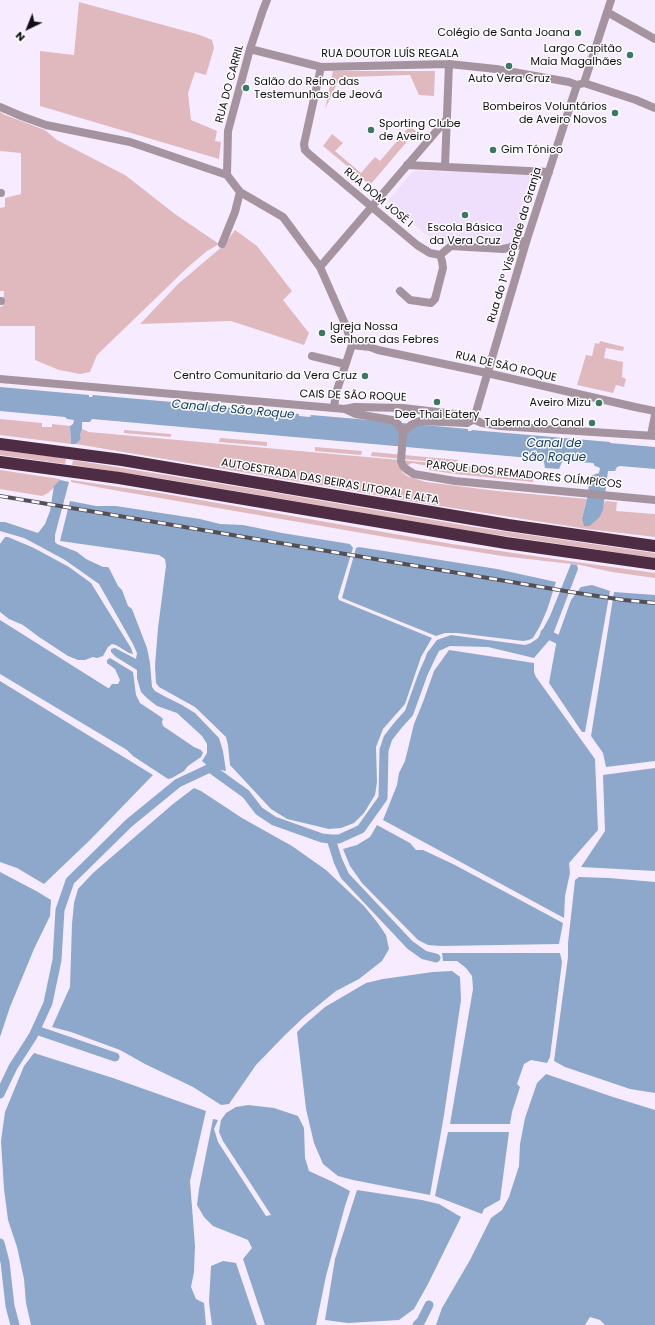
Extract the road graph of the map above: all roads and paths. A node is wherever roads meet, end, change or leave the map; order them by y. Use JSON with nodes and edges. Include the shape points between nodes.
{"nodes":[{"id":1,"x":267,"y":0,"type":"edge"},
{"id":2,"x":611,"y":0,"type":"edge"},
{"id":3,"x":607,"y":12,"type":"junction"},
{"id":4,"x":655,"y":38,"type":"edge"},
{"id":5,"x":250,"y":49,"type":"junction"},
{"id":6,"x":449,"y":64,"type":"junction"},
{"id":7,"x":321,"y":67,"type":"junction"},
{"id":8,"x":580,"y":84,"type":"junction"},
{"id":9,"x":0,"y":107,"type":"edge"},
{"id":10,"x":655,"y":108,"type":"edge"},
{"id":11,"x":446,"y":120,"type":"junction"},
{"id":12,"x":407,"y":164,"type":"junction"},
{"id":13,"x":445,"y":166,"type":"junction"},
{"id":14,"x":549,"y":172,"type":"junction"},
{"id":15,"x":227,"y":175,"type":"junction"},
{"id":16,"x":240,"y":192,"type":"junction"},
{"id":17,"x":372,"y":207,"type":"junction"},
{"id":18,"x":527,"y":239,"type":"junction"},
{"id":19,"x":222,"y":244,"type":"dead end"},
{"id":20,"x":440,"y":255,"type":"junction"},
{"id":21,"x":320,"y":267,"type":"junction"},
{"id":22,"x":400,"y":291,"type":"dead end"},
{"id":23,"x":352,"y":345,"type":"junction"},
{"id":24,"x":312,"y":356,"type":"dead end"},
{"id":25,"x":345,"y":364,"type":"junction"},
{"id":26,"x":487,"y":373,"type":"junction"},
{"id":27,"x":0,"y":379,"type":"edge"},
{"id":28,"x":334,"y":408,"type":"junction"},
{"id":29,"x":345,"y":409,"type":"junction"},
{"id":30,"x":655,"y":411,"type":"edge"},
{"id":31,"x":655,"y":414,"type":"edge"},
{"id":32,"x":474,"y":419,"type":"junction"},
{"id":33,"x":403,"y":433,"type":"junction"},
{"id":34,"x":653,"y":436,"type":"edge"},
{"id":35,"x":0,"y":444,"type":"edge"},
{"id":36,"x":0,"y":462,"type":"edge"},
{"id":37,"x":655,"y":500,"type":"edge"},
{"id":38,"x":655,"y":546,"type":"edge"},
{"id":39,"x":655,"y":564,"type":"edge"}],
"edges":[{"from":1,"to":5,"type":"street","name":"RUA DO CARRIL"},
{"from":2,"to":3,"type":"street","name":"Rua do 1º Visconde da Granja"},
{"from":3,"to":4,"type":"street"},
{"from":3,"to":8,"type":"street","name":"Rua do 1º Visconde da Granja"},
{"from":5,"to":7,"type":"street","name":"RUA DOUTOR LUÍS REGALA"},
{"from":5,"to":15,"type":"street","name":"RUA DO CARRIL","via":[[228,131]]},
{"from":6,"to":7,"type":"street","name":"RUA DOUTOR LUÍS REGALA"},
{"from":6,"to":8,"type":"street","name":"RUA DOUTOR LUÍS REGALA","via":[[496,69]]},
{"from":6,"to":11,"type":"street"},
{"from":7,"to":17,"type":"street","name":"RUA DOM JOSÉ I","via":[[304,144],[305,150]]},
{"from":8,"to":10,"type":"street","name":"RUA DOUTOR LUÍS REGALA"},
{"from":8,"to":14,"type":"street","name":"Rua do 1º Visconde da Granja"},
{"from":9,"to":15,"type":"street","via":[[46,125],[130,142]]},
{"from":11,"to":12,"type":"street"},
{"from":11,"to":13,"type":"street"},
{"from":12,"to":13,"type":"street"},
{"from":12,"to":17,"type":"street"},
{"from":13,"to":14,"type":"street"},
{"from":14,"to":18,"type":"street","name":"Rua do 1º Visconde da Granja"},
{"from":15,"to":16,"type":"street"},
{"from":16,"to":19,"type":"street"},
{"from":16,"to":21,"type":"street","via":[[283,217]]},
{"from":17,"to":20,"type":"street","name":"RUA DOM JOSÉ I","via":[[417,245]]},
{"from":17,"to":21,"type":"street"},
{"from":18,"to":20,"type":"street","via":[[517,246],[503,249],[451,246]]},
{"from":18,"to":26,"type":"street","name":"Rua do 1º Visconde da Granja"},
{"from":20,"to":22,"type":"street","via":[[443,268],[435,299],[431,304],[410,300]]},
{"from":21,"to":23,"type":"street"},
{"from":23,"to":25,"type":"street"},
{"from":23,"to":26,"type":"street","name":"RUA DE SÃO ROQUE"},
{"from":24,"to":25,"type":"street"},
{"from":25,"to":28,"type":"street"},
{"from":26,"to":30,"type":"street","name":"RUA DE SÃO ROQUE"},
{"from":26,"to":32,"type":"street","name":"Rua do 1º Visconde da Granja"},
{"from":27,"to":28,"type":"street","name":"CAIS DE SÃO ROQUE"},
{"from":28,"to":29,"type":"street","name":"CAIS DE SÃO ROQUE"},
{"from":29,"to":32,"type":"street","name":"CAIS DE SÃO ROQUE","via":[[355,406],[403,408],[463,415]]},
{"from":29,"to":33,"type":"street","via":[[356,414],[392,420]]},
{"from":31,"to":34,"type":"street"},
{"from":32,"to":33,"type":"street","via":[[467,423],[420,422],[411,425]]},
{"from":32,"to":34,"type":"street","name":"CAIS DE SÃO ROQUE","via":[[482,424],[500,426]]},
{"from":33,"to":37,"type":"street","name":"PARQUE DOS REMADORES OLÍMPICOS","via":[[401,462],[409,472],[455,480]]},
{"from":35,"to":38,"type":"highway","name":"AUTOESTRADA DAS BEIRAS LITORAL E ALTA","via":[[122,460],[508,525]]},
{"from":36,"to":39,"type":"highway","via":[[119,478],[506,543]]}]}
